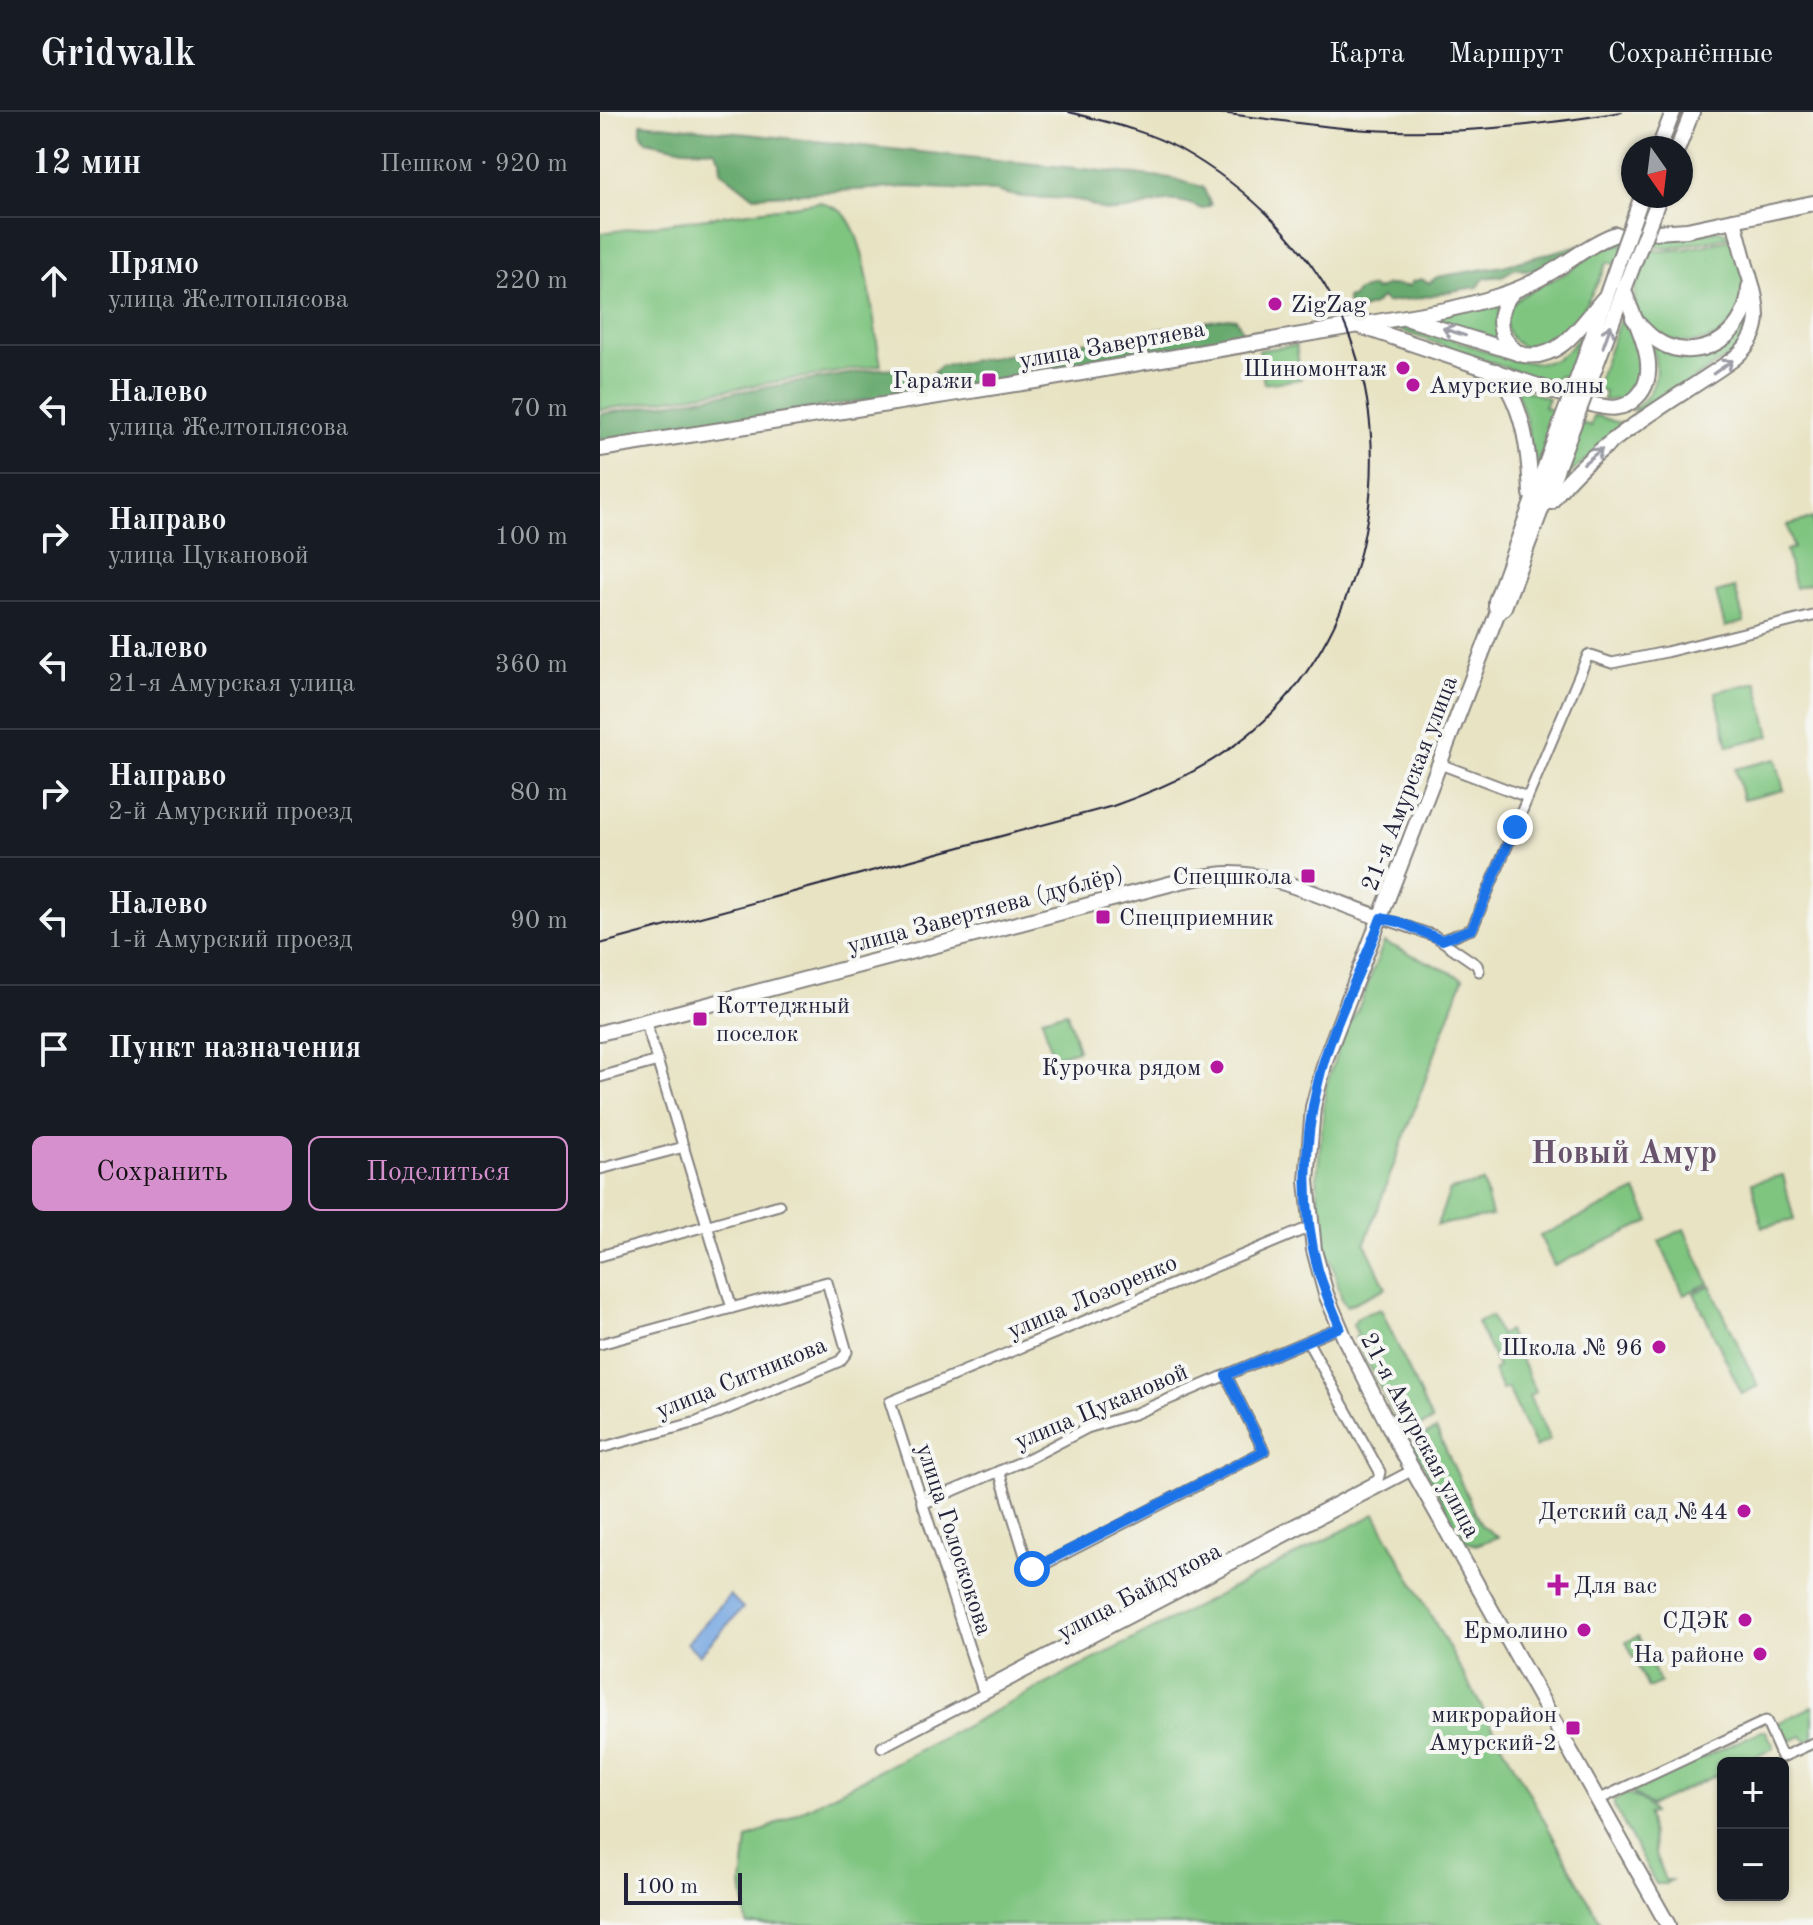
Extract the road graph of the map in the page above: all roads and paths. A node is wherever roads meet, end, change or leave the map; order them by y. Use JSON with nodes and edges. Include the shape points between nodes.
{"nodes":[{"id":1,"x":1673,"y":112,"type":"edge"},
{"id":2,"x":1692,"y":112,"type":"edge"},
{"id":3,"x":1664,"y":136,"type":"edge"},
{"id":4,"x":1683,"y":136,"type":"edge"},
{"id":5,"x":1813,"y":203,"type":"edge"},
{"id":6,"x":1639,"y":208,"type":"edge"},
{"id":7,"x":1654,"y":208,"type":"edge"},
{"id":8,"x":1734,"y":220,"type":"junction"},
{"id":9,"x":1656,"y":232,"type":"dead end"},
{"id":10,"x":1616,"y":234,"type":"dead end"},
{"id":11,"x":1626,"y":264,"type":"junction"},
{"id":12,"x":1748,"y":274,"type":"junction"},
{"id":13,"x":1515,"y":290,"type":"junction"},
{"id":14,"x":1624,"y":290,"type":"junction"},
{"id":15,"x":1606,"y":296,"type":"junction"},
{"id":16,"x":1633,"y":318,"type":"junction"},
{"id":17,"x":1389,"y":326,"type":"junction"},
{"id":18,"x":1517,"y":353,"type":"junction"},
{"id":19,"x":1495,"y":370,"type":"junction"},
{"id":20,"x":1584,"y":379,"type":"junction"},
{"id":21,"x":1565,"y":395,"type":"dead end"},
{"id":22,"x":1658,"y":411,"type":"junction"},
{"id":23,"x":600,"y":449,"type":"edge"},
{"id":24,"x":1537,"y":505,"type":"junction"},
{"id":25,"x":1813,"y":616,"type":"edge"},
{"id":26,"x":1440,"y":764,"type":"junction"},
{"id":27,"x":1527,"y":797,"type":"junction"},
{"id":28,"x":1381,"y":918,"type":"junction"},
{"id":29,"x":1442,"y":940,"type":"junction"},
{"id":30,"x":1479,"y":971,"type":"dead end"},
{"id":31,"x":645,"y":1020,"type":"junction"},
{"id":32,"x":600,"y":1033,"type":"edge"},
{"id":33,"x":658,"y":1061,"type":"junction"},
{"id":34,"x":600,"y":1077,"type":"edge"},
{"id":35,"x":684,"y":1147,"type":"junction"},
{"id":36,"x":600,"y":1169,"type":"edge"},
{"id":37,"x":779,"y":1205,"type":"dead end"},
{"id":38,"x":707,"y":1225,"type":"junction"},
{"id":39,"x":1310,"y":1227,"type":"junction"},
{"id":40,"x":600,"y":1256,"type":"edge"},
{"id":41,"x":732,"y":1308,"type":"junction"},
{"id":42,"x":1340,"y":1327,"type":"junction"},
{"id":43,"x":1308,"y":1342,"type":"junction"},
{"id":44,"x":600,"y":1344,"type":"edge"},
{"id":45,"x":1226,"y":1375,"type":"junction"},
{"id":46,"x":890,"y":1402,"type":"joint"},
{"id":47,"x":600,"y":1448,"type":"edge"},
{"id":48,"x":1413,"y":1470,"type":"junction"},
{"id":49,"x":999,"y":1471,"type":"junction"},
{"id":50,"x":922,"y":1504,"type":"junction"},
{"id":51,"x":982,"y":1688,"type":"joint"},
{"id":52,"x":1813,"y":1743,"type":"edge"},
{"id":53,"x":882,"y":1747,"type":"dead end"},
{"id":54,"x":1598,"y":1800,"type":"junction"},
{"id":55,"x":1668,"y":1925,"type":"edge"}],
"edges":[{"from":1,"to":3,"type":"main road"},
{"from":2,"to":4,"type":"main road"},
{"from":5,"to":8,"type":"main road"},
{"from":6,"to":11,"type":"main road","name":"21-я Амурская улица","bridge":true},
{"from":7,"to":11,"type":"main road","name":"21-я Амурская улица","bridge":true},
{"from":8,"to":9,"type":"main road"},
{"from":8,"to":12,"type":"main road"},
{"from":10,"to":13,"type":"main road","name":"улица Завертяева"},
{"from":11,"to":14,"type":"main road","name":"21-я Амурская улица"},
{"from":11,"to":15,"type":"main road","name":"21-я Амурская улица"},
{"from":12,"to":16,"type":"main road","via":[[1744,313],[1731,333],[1712,345],[1672,348]]},
{"from":22,"to":12,"type":"main road","one_way":true,"via":[[1750,342],[1758,305]]},
{"from":13,"to":17,"type":"main road","name":"улица Завертяева"},
{"from":13,"to":18,"type":"main road","via":[[1504,303],[1499,322]]},
{"from":14,"to":16,"type":"main road"},
{"from":20,"to":14,"type":"main road","name":"21-я Амурская улица","one_way":true},
{"from":15,"to":18,"type":"main road","via":[[1553,352]]},
{"from":15,"to":20,"type":"main road","name":"21-я Амурская улица"},
{"from":16,"to":22,"type":"main road","via":[[1648,361],[1646,384],[1625,406],[1595,405],[1625,416]]},
{"from":18,"to":17,"type":"main road","one_way":true,"via":[[1422,322]]},
{"from":17,"to":19,"type":"main road"},
{"from":17,"to":23,"type":"main road","name":"улица Завертяева","via":[[1356,324]]},
{"from":19,"to":21,"type":"main road"},
{"from":19,"to":24,"type":"main road","via":[[1517,406]]},
{"from":20,"to":24,"type":"main road","name":"21-я Амурская улица","bridge":true},
{"from":24,"to":22,"type":"main road","one_way":true,"via":[[1548,506],[1589,459]]},
{"from":24,"to":26,"type":"main road","name":"21-я Амурская улица","via":[[1496,601],[1497,614]]},
{"from":25,"to":27,"type":"street","via":[[1612,663],[1588,655]]},
{"from":26,"to":27,"type":"street"},
{"from":26,"to":28,"type":"main road","name":"21-я Амурская улица"},
{"from":27,"to":29,"type":"street","via":[[1472,929]]},
{"from":28,"to":29,"type":"street"},
{"from":28,"to":31,"type":"main road","name":"улица Завертяева (дублёр)","via":[[1273,880],[1231,874],[1208,877]]},
{"from":28,"to":39,"type":"main road","name":"21-я Амурская улица","via":[[1318,1082],[1309,1135]]},
{"from":29,"to":30,"type":"street"},
{"from":31,"to":32,"type":"main road","name":"улица Завертяева (дублёр)"},
{"from":31,"to":33,"type":"street"},
{"from":33,"to":34,"type":"street"},
{"from":33,"to":35,"type":"street"},
{"from":35,"to":36,"type":"street"},
{"from":35,"to":38,"type":"street"},
{"from":37,"to":38,"type":"street"},
{"from":38,"to":40,"type":"street"},
{"from":38,"to":41,"type":"street"},
{"from":39,"to":42,"type":"main road","name":"21-я Амурская улица","via":[[1318,1271]]},
{"from":39,"to":46,"type":"street","name":"улица Лозоренко"},
{"from":41,"to":44,"type":"street"},
{"from":41,"to":47,"type":"street","name":"улица Ситникова","via":[[827,1282],[847,1352],[840,1361],[697,1422]]},
{"from":42,"to":43,"type":"street","name":"улица Цукановой"},
{"from":42,"to":48,"type":"main road","name":"21-я Амурская улица"},
{"from":43,"to":45,"type":"street","name":"улица Цукановой"},
{"from":43,"to":51,"type":"street","name":"улица Байдукова","via":[[1381,1476]]},
{"from":45,"to":49,"type":"street","name":"улица Цукановой","via":[[1087,1428]]},
{"from":45,"to":49,"type":"street","via":[[1264,1451],[1037,1568],[1027,1562]]},
{"from":46,"to":50,"type":"street","name":"улица Голоскокова"},
{"from":48,"to":53,"type":"street","name":"улица Байдукова"},
{"from":48,"to":54,"type":"main road","name":"21-я Амурская улица"},
{"from":49,"to":50,"type":"street","name":"улица Цукановой"},
{"from":50,"to":51,"type":"street","name":"улица Голоскокова"},
{"from":52,"to":54,"type":"street","via":[[1782,1757],[1766,1721]]},
{"from":54,"to":55,"type":"main road","name":"21-я Амурская улица"}]}
